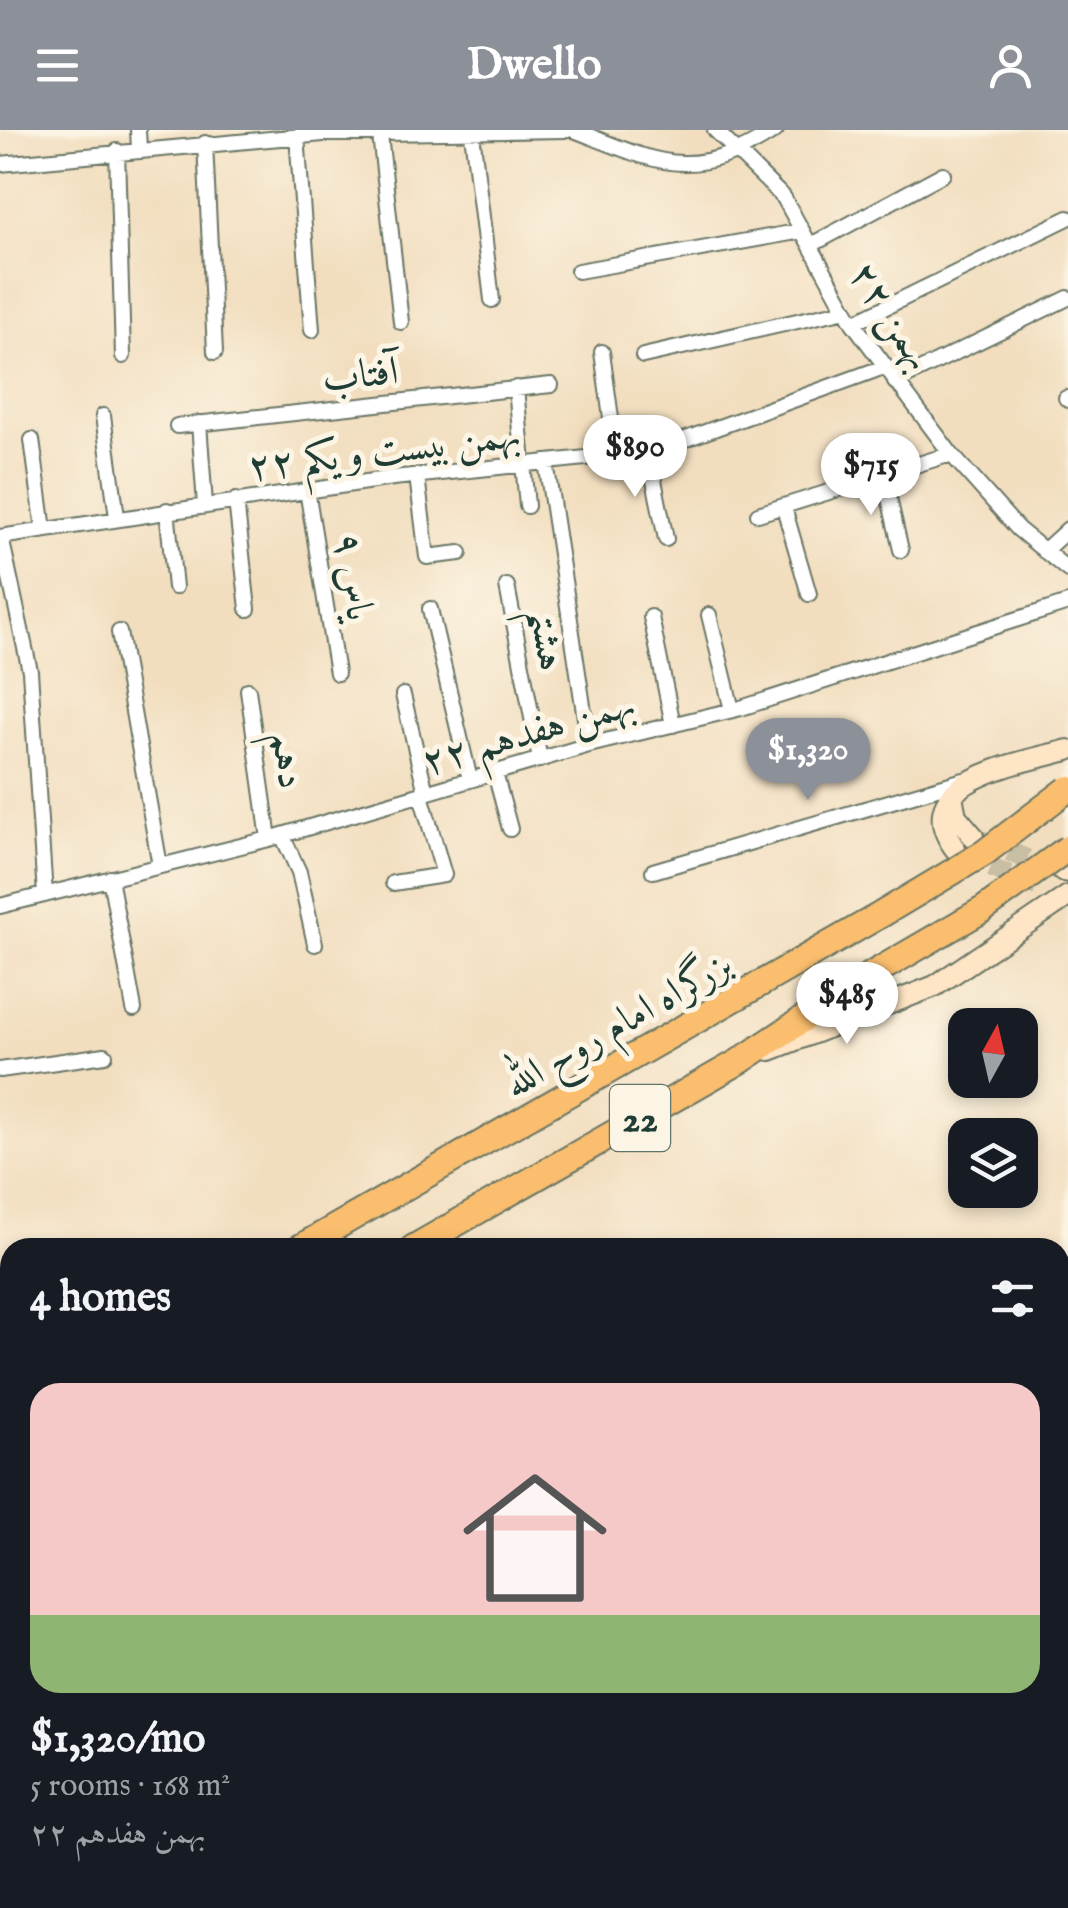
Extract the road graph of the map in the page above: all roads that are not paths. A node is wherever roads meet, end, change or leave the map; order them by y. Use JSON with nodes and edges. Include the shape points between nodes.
{"nodes":[{"id":1,"x":138,"y":130,"type":"edge"},
{"id":2,"x":565,"y":130,"type":"edge"},
{"id":3,"x":574,"y":130,"type":"edge"},
{"id":4,"x":715,"y":130,"type":"edge"},
{"id":5,"x":776,"y":130,"type":"edge"},
{"id":6,"x":348,"y":132,"type":"edge"},
{"id":7,"x":472,"y":133,"type":"junction"},
{"id":8,"x":254,"y":135,"type":"edge"},
{"id":9,"x":380,"y":135,"type":"junction"},
{"id":10,"x":297,"y":136,"type":"junction"},
{"id":11,"x":204,"y":144,"type":"junction"},
{"id":12,"x":139,"y":148,"type":"junction"},
{"id":13,"x":738,"y":150,"type":"junction"},
{"id":14,"x":117,"y":151,"type":"junction"},
{"id":15,"x":0,"y":164,"type":"edge"},
{"id":16,"x":942,"y":174,"type":"dead end"},
{"id":17,"x":1068,"y":218,"type":"edge"},
{"id":18,"x":802,"y":231,"type":"junction"},
{"id":19,"x":810,"y":246,"type":"junction"},
{"id":20,"x":578,"y":271,"type":"dead end"},
{"id":21,"x":1068,"y":298,"type":"edge"},
{"id":22,"x":492,"y":300,"type":"dead end"},
{"id":23,"x":850,"y":316,"type":"junction"},
{"id":24,"x":401,"y":322,"type":"dead end"},
{"id":25,"x":312,"y":330,"type":"dead end"},
{"id":26,"x":215,"y":352,"type":"dead end"},
{"id":27,"x":602,"y":352,"type":"dead end"},
{"id":28,"x":123,"y":356,"type":"dead end"},
{"id":29,"x":643,"y":356,"type":"dead end"},
{"id":30,"x":884,"y":367,"type":"junction"},
{"id":31,"x":895,"y":382,"type":"junction"},
{"id":32,"x":551,"y":385,"type":"dead end"},
{"id":33,"x":516,"y":388,"type":"junction"},
{"id":34,"x":103,"y":416,"type":"dead end"},
{"id":35,"x":198,"y":423,"type":"junction"},
{"id":36,"x":177,"y":426,"type":"dead end"},
{"id":37,"x":32,"y":440,"type":"dead end"},
{"id":38,"x":648,"y":451,"type":"junction"},
{"id":39,"x":616,"y":454,"type":"junction"},
{"id":40,"x":951,"y":454,"type":"junction"},
{"id":41,"x":546,"y":462,"type":"junction"},
{"id":42,"x":522,"y":464,"type":"junction"},
{"id":43,"x":417,"y":476,"type":"junction"},
{"id":44,"x":884,"y":476,"type":"junction"},
{"id":45,"x":307,"y":490,"type":"junction"},
{"id":46,"x":236,"y":500,"type":"junction"},
{"id":47,"x":206,"y":505,"type":"junction"},
{"id":48,"x":526,"y":506,"type":"dead end"},
{"id":49,"x":784,"y":508,"type":"junction"},
{"id":50,"x":167,"y":510,"type":"junction"},
{"id":51,"x":758,"y":514,"type":"dead end"},
{"id":52,"x":118,"y":517,"type":"junction"},
{"id":53,"x":44,"y":530,"type":"junction"},
{"id":54,"x":1068,"y":530,"type":"edge"},
{"id":55,"x":1,"y":537,"type":"edge"},
{"id":56,"x":666,"y":540,"type":"dead end"},
{"id":57,"x":902,"y":550,"type":"dead end"},
{"id":58,"x":1044,"y":551,"type":"junction"},
{"id":59,"x":460,"y":553,"type":"dead end"},
{"id":60,"x":1068,"y":570,"type":"edge"},
{"id":61,"x":507,"y":586,"type":"dead end"},
{"id":62,"x":175,"y":587,"type":"dead end"},
{"id":63,"x":808,"y":594,"type":"dead end"},
{"id":64,"x":1068,"y":603,"type":"edge"},
{"id":65,"x":248,"y":609,"type":"dead end"},
{"id":66,"x":430,"y":609,"type":"dead end"},
{"id":67,"x":709,"y":615,"type":"dead end"},
{"id":68,"x":651,"y":616,"type":"dead end"},
{"id":69,"x":119,"y":632,"type":"dead end"},
{"id":70,"x":337,"y":673,"type":"dead end"},
{"id":71,"x":248,"y":690,"type":"dead end"},
{"id":72,"x":403,"y":695,"type":"dead end"},
{"id":73,"x":732,"y":710,"type":"junction"},
{"id":74,"x":673,"y":725,"type":"junction"},
{"id":75,"x":590,"y":746,"type":"junction"},
{"id":76,"x":1068,"y":750,"type":"edge"},
{"id":77,"x":540,"y":760,"type":"junction"},
{"id":78,"x":495,"y":773,"type":"junction"},
{"id":79,"x":975,"y":777,"type":"junction"},
{"id":80,"x":470,"y":780,"type":"junction"},
{"id":81,"x":1068,"y":789,"type":"edge"},
{"id":82,"x":423,"y":794,"type":"junction"},
{"id":83,"x":952,"y":794,"type":"junction"},
{"id":84,"x":510,"y":829,"type":"dead end"},
{"id":85,"x":973,"y":836,"type":"tunnel mouth"},
{"id":86,"x":275,"y":837,"type":"junction"},
{"id":87,"x":956,"y":850,"type":"dead end"},
{"id":88,"x":160,"y":866,"type":"junction"},
{"id":89,"x":1067,"y":870,"type":"edge"},
{"id":90,"x":654,"y":871,"type":"dead end"},
{"id":91,"x":110,"y":878,"type":"junction"},
{"id":92,"x":393,"y":883,"type":"dead end"},
{"id":93,"x":1044,"y":889,"type":"dead end"},
{"id":94,"x":45,"y":894,"type":"junction"},
{"id":95,"x":1068,"y":896,"type":"edge"},
{"id":96,"x":0,"y":906,"type":"edge"},
{"id":97,"x":315,"y":944,"type":"dead end"},
{"id":98,"x":134,"y":1009,"type":"dead end"},
{"id":99,"x":105,"y":1055,"type":"dead end"},
{"id":100,"x":740,"y":1062,"type":"junction"},
{"id":101,"x":0,"y":1070,"type":"edge"},
{"id":102,"x":316,"y":1238,"type":"edge"},
{"id":103,"x":430,"y":1238,"type":"edge"}],
"edges":[{"from":1,"to":12,"type":"street"},
{"from":2,"to":7,"type":"street"},
{"from":3,"to":13,"type":"street","via":[[684,166]]},
{"from":4,"to":13,"type":"street","name":"۲۲ بهمن"},
{"from":5,"to":13,"type":"street"},
{"from":6,"to":9,"type":"street"},
{"from":6,"to":10,"type":"street"},
{"from":7,"to":9,"type":"street"},
{"from":7,"to":22,"type":"street"},
{"from":8,"to":10,"type":"street"},
{"from":8,"to":11,"type":"street"},
{"from":9,"to":24,"type":"street"},
{"from":10,"to":25,"type":"street"},
{"from":11,"to":12,"type":"street"},
{"from":11,"to":26,"type":"street"},
{"from":12,"to":14,"type":"street"},
{"from":13,"to":18,"type":"street","name":"۲۲ بهمن","via":[[784,198]]},
{"from":14,"to":15,"type":"street"},
{"from":14,"to":28,"type":"street"},
{"from":16,"to":19,"type":"street"},
{"from":17,"to":23,"type":"street"},
{"from":18,"to":19,"type":"street","name":"۲۲ بهمن"},
{"from":18,"to":20,"type":"street"},
{"from":19,"to":23,"type":"street","name":"۲۲ بهمن"},
{"from":21,"to":31,"type":"street"},
{"from":23,"to":29,"type":"street"},
{"from":23,"to":30,"type":"street","name":"۲۲ بهمن"},
{"from":27,"to":39,"type":"street"},
{"from":30,"to":31,"type":"street","name":"۲۲ بهمن"},
{"from":30,"to":38,"type":"street","name":"۲۲ بهمن بیست و یکم"},
{"from":31,"to":40,"type":"street","name":"۲۲ بهمن"},
{"from":32,"to":33,"type":"street","name":"آفتاب"},
{"from":33,"to":35,"type":"street","name":"آفتاب"},
{"from":33,"to":42,"type":"street"},
{"from":34,"to":52,"type":"street"},
{"from":35,"to":36,"type":"street","name":"آفتاب"},
{"from":35,"to":47,"type":"street"},
{"from":37,"to":53,"type":"street"},
{"from":38,"to":39,"type":"street","name":"۲۲ بهمن بیست و یکم"},
{"from":38,"to":56,"type":"street"},
{"from":39,"to":41,"type":"street","name":"۲۲ بهمن بیست و یکم"},
{"from":40,"to":44,"type":"street"},
{"from":40,"to":58,"type":"street","name":"۲۲ بهمن"},
{"from":41,"to":42,"type":"street","name":"۲۲ بهمن بیست و یکم"},
{"from":41,"to":75,"type":"street"},
{"from":42,"to":43,"type":"street","name":"۲۲ بهمن بیست و یکم"},
{"from":42,"to":48,"type":"street"},
{"from":43,"to":45,"type":"street","name":"۲۲ بهمن بیست و یکم"},
{"from":43,"to":59,"type":"street","via":[[427,557]]},
{"from":44,"to":49,"type":"street"},
{"from":44,"to":57,"type":"street"},
{"from":45,"to":46,"type":"street","name":"۲۲ بهمن بیست و یکم"},
{"from":45,"to":70,"type":"street","name":"یاس ۹"},
{"from":46,"to":47,"type":"street","name":"۲۲ بهمن بیست و یکم"},
{"from":46,"to":65,"type":"street"},
{"from":47,"to":50,"type":"street","name":"۲۲ بهمن بیست و یکم"},
{"from":49,"to":51,"type":"street"},
{"from":49,"to":63,"type":"street"},
{"from":50,"to":52,"type":"street","name":"۲۲ بهمن بیست و یکم"},
{"from":50,"to":62,"type":"street"},
{"from":52,"to":53,"type":"street","name":"۲۲ بهمن بیست و یکم"},
{"from":53,"to":55,"type":"street","name":"۲۲ بهمن بیست و یکم"},
{"from":54,"to":58,"type":"street"},
{"from":55,"to":94,"type":"street","via":[[30,671]]},
{"from":58,"to":60,"type":"street","name":"۲۲ بهمن"},
{"from":61,"to":77,"type":"street","name":"هشتم"},
{"from":64,"to":73,"type":"street","name":"۲۲ بهمن هفدهم"},
{"from":66,"to":80,"type":"street"},
{"from":67,"to":73,"type":"street"},
{"from":68,"to":74,"type":"street"},
{"from":69,"to":88,"type":"street"},
{"from":71,"to":86,"type":"street","name":"دهم"},
{"from":72,"to":82,"type":"street"},
{"from":73,"to":74,"type":"street","name":"۲۲ بهمن هفدهم"},
{"from":74,"to":75,"type":"street","name":"۲۲ بهمن هفدهم"},
{"from":75,"to":77,"type":"street","name":"۲۲ بهمن هفدهم"},
{"from":76,"to":79,"type":"main road"},
{"from":77,"to":78,"type":"street","name":"۲۲ بهمن هفدهم"},
{"from":78,"to":80,"type":"street","name":"۲۲ بهمن هفدهم"},
{"from":78,"to":84,"type":"street"},
{"from":79,"to":83,"type":"main road"},
{"from":79,"to":90,"type":"street"},
{"from":80,"to":82,"type":"street","name":"۲۲ بهمن هفدهم"},
{"from":81,"to":102,"type":"highway","name":"بزرگراه امام روح الله","bridge":true,"via":[[990,849],[882,914]]},
{"from":82,"to":86,"type":"street","name":"۲۲ بهمن هفدهم"},
{"from":82,"to":92,"type":"street","via":[[444,875]]},
{"from":83,"to":85,"type":"main road","via":[[956,816]]},
{"from":83,"to":87,"type":"main road","via":[[944,822]]},
{"from":86,"to":88,"type":"street","name":"۲۲ بهمن هفدهم"},
{"from":86,"to":97,"type":"street","name":"دهم","via":[[299,872]]},
{"from":88,"to":91,"type":"street","name":"۲۲ بهمن هفدهم"},
{"from":89,"to":93,"type":"main road"},
{"from":89,"to":100,"type":"highway","number":"22","bridge":true,"via":[[862,980]]},
{"from":91,"to":94,"type":"street","name":"۲۲ بهمن هفدهم"},
{"from":91,"to":98,"type":"street"},
{"from":94,"to":96,"type":"street","name":"۲۲ بهمن هفدهم"},
{"from":95,"to":100,"type":"main road","via":[[935,986]]},
{"from":99,"to":101,"type":"street"},
{"from":100,"to":103,"type":"highway","number":"22"}]}
